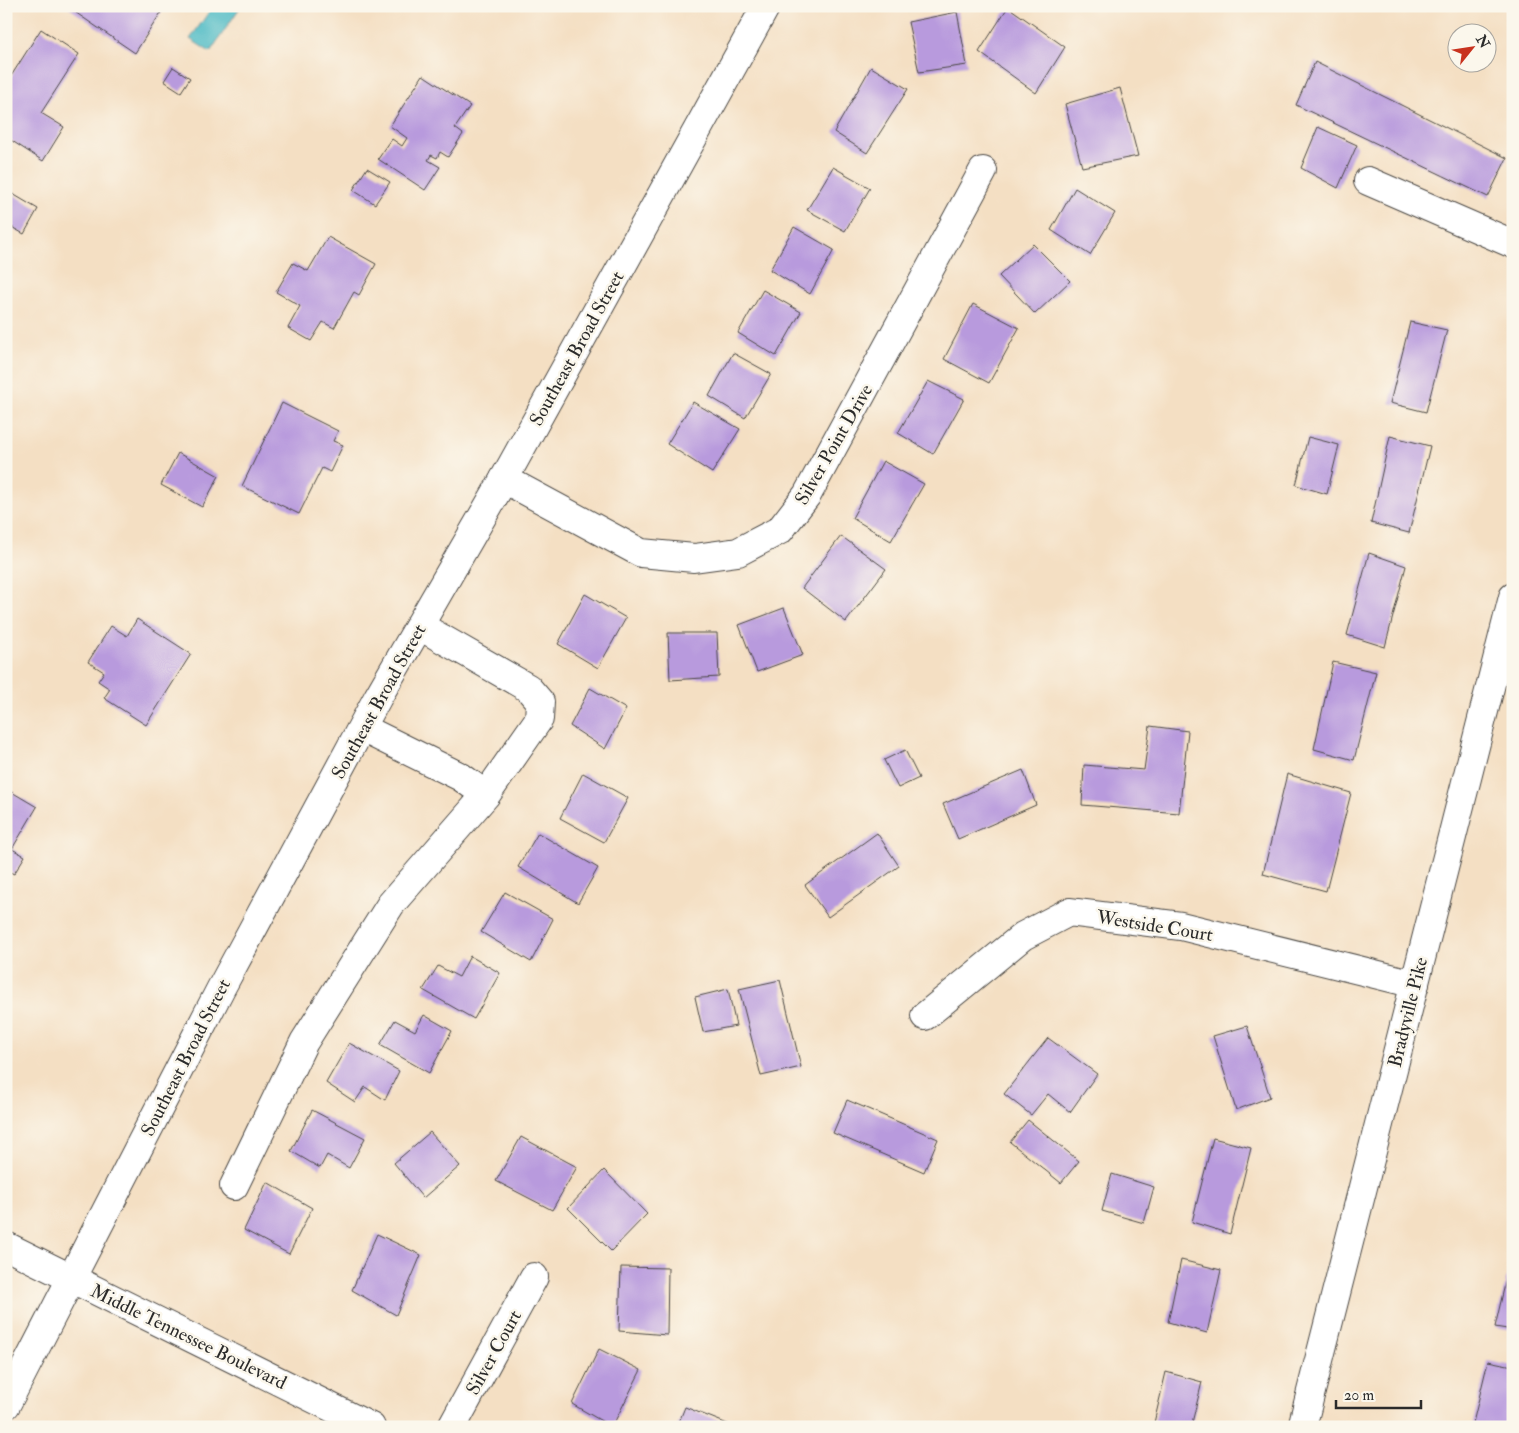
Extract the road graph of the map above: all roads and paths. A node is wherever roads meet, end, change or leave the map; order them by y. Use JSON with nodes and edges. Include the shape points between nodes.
{"nodes":[{"id":1,"x":766,"y":6,"type":"edge"},
{"id":2,"x":983,"y":172,"type":"dead end"},
{"id":3,"x":1368,"y":181,"type":"dead end"},
{"id":4,"x":1513,"y":244,"type":"edge"},
{"id":5,"x":504,"y":479,"type":"junction"},
{"id":6,"x":1513,"y":597,"type":"edge"},
{"id":7,"x":420,"y":626,"type":"junction"},
{"id":8,"x":362,"y":728,"type":"junction"},
{"id":9,"x":486,"y":796,"type":"junction"},
{"id":10,"x":1415,"y":984,"type":"junction"},
{"id":11,"x":925,"y":1016,"type":"dead end"},
{"id":12,"x":234,"y":1186,"type":"dead end"},
{"id":13,"x":6,"y":1246,"type":"edge"},
{"id":14,"x":71,"y":1278,"type":"junction"},
{"id":15,"x":534,"y":1278,"type":"dead end"},
{"id":16,"x":6,"y":1405,"type":"edge"},
{"id":17,"x":372,"y":1427,"type":"edge"},
{"id":18,"x":452,"y":1427,"type":"edge"},
{"id":19,"x":1302,"y":1427,"type":"edge"}],
"edges":[{"from":1,"to":5,"type":"main road","name":"Southeast Broad Street"},
{"from":2,"to":5,"type":"main road","name":"Silver Point Drive","via":[[807,495],[780,530],[738,552],[694,558],[641,553]]},
{"from":3,"to":4,"type":"main road"},
{"from":5,"to":7,"type":"main road","name":"Southeast Broad Street"},
{"from":6,"to":10,"type":"main road","name":"Bradyville Pike"},
{"from":7,"to":8,"type":"main road","name":"Southeast Broad Street"},
{"from":7,"to":9,"type":"main road","via":[[528,688],[540,702],[539,719]]},
{"from":8,"to":9,"type":"main road","via":[[461,777]]},
{"from":8,"to":14,"type":"main road","name":"Southeast Broad Street","via":[[215,998]]},
{"from":9,"to":12,"type":"main road","via":[[391,904],[304,1042]]},
{"from":10,"to":11,"type":"main road","name":"Westside Court","via":[[1181,926],[1069,912],[1023,936]]},
{"from":10,"to":19,"type":"main road","name":"Bradyville Pike"},
{"from":13,"to":14,"type":"main road","name":"Middle Tennessee Boulevard"},
{"from":14,"to":16,"type":"main road","name":"Southeast Broad Street"},
{"from":14,"to":17,"type":"main road","name":"Middle Tennessee Boulevard"},
{"from":15,"to":18,"type":"main road","name":"Silver Court"}]}
